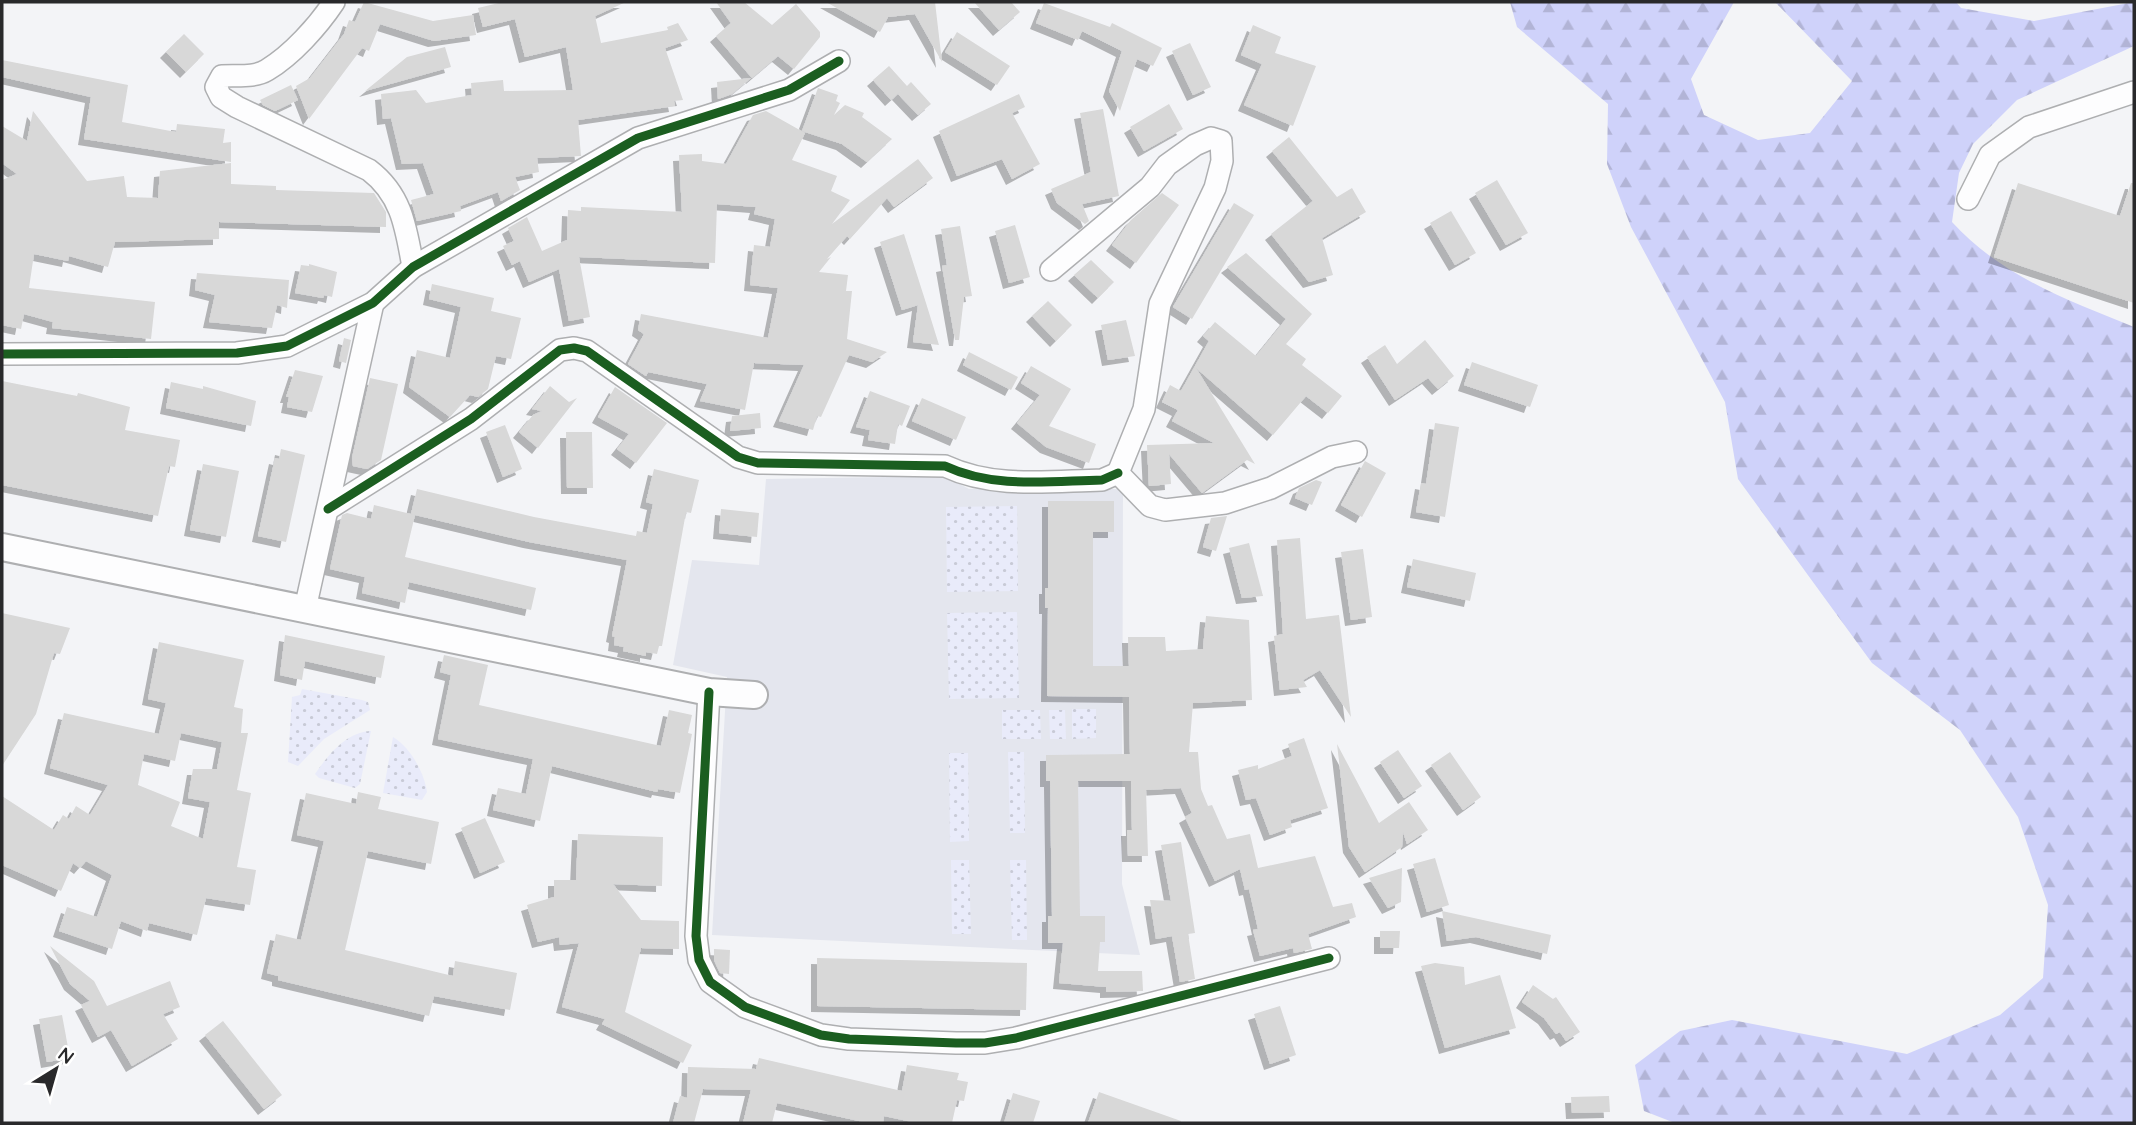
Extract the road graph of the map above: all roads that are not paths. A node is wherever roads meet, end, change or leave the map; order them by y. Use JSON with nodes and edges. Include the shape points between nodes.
{"nodes":[{"id":1,"x":334,"y":2,"type":"edge"},
{"id":2,"x":839,"y":61,"type":"dead end"},
{"id":3,"x":2134,"y":92,"type":"edge"},
{"id":4,"x":1968,"y":199,"type":"dead end"},
{"id":5,"x":413,"y":267,"type":"junction"},
{"id":6,"x":1051,"y":270,"type":"dead end"},
{"id":7,"x":373,"y":303,"type":"junction"},
{"id":8,"x":2,"y":354,"type":"edge"},
{"id":9,"x":1356,"y":452,"type":"dead end"},
{"id":10,"x":1118,"y":473,"type":"junction"},
{"id":11,"x":327,"y":509,"type":"junction"},
{"id":12,"x":2,"y":547,"type":"edge"},
{"id":13,"x":305,"y":609,"type":"junction"},
{"id":14,"x":709,"y":692,"type":"junction"},
{"id":15,"x":754,"y":695,"type":"dead end"},
{"id":16,"x":1329,"y":958,"type":"dead end"}],
"edges":[{"from":1,"to":5,"type":"street","via":[[266,71],[222,76],[216,87],[220,97],[237,107],[384,181],[397,200]]},
{"from":2,"to":5,"type":"street","via":[[789,90],[638,138]]},
{"from":3,"to":4,"type":"street","via":[[2029,127],[1990,155]]},
{"from":5,"to":7,"type":"street"},
{"from":6,"to":10,"type":"street","via":[[1150,187],[1167,165],[1195,145],[1211,138],[1220,141],[1222,162],[1214,188],[1160,304],[1144,409]]},
{"from":7,"to":8,"type":"street","via":[[287,346],[261,350]]},
{"from":7,"to":11,"type":"street"},
{"from":9,"to":10,"type":"street","via":[[1332,457],[1271,488],[1225,503],[1166,510],[1150,506]]},
{"from":10,"to":11,"type":"street","via":[[1102,480],[992,482],[945,466],[758,463],[724,450],[641,386],[587,351],[574,348],[560,350],[471,419]]},
{"from":11,"to":13,"type":"street"},
{"from":12,"to":13,"type":"main road"},
{"from":13,"to":14,"type":"main road"},
{"from":14,"to":15,"type":"main road"},
{"from":14,"to":16,"type":"street","via":[[696,936],[699,960],[710,982],[745,1007],[830,1036],[985,1043]]}]}
